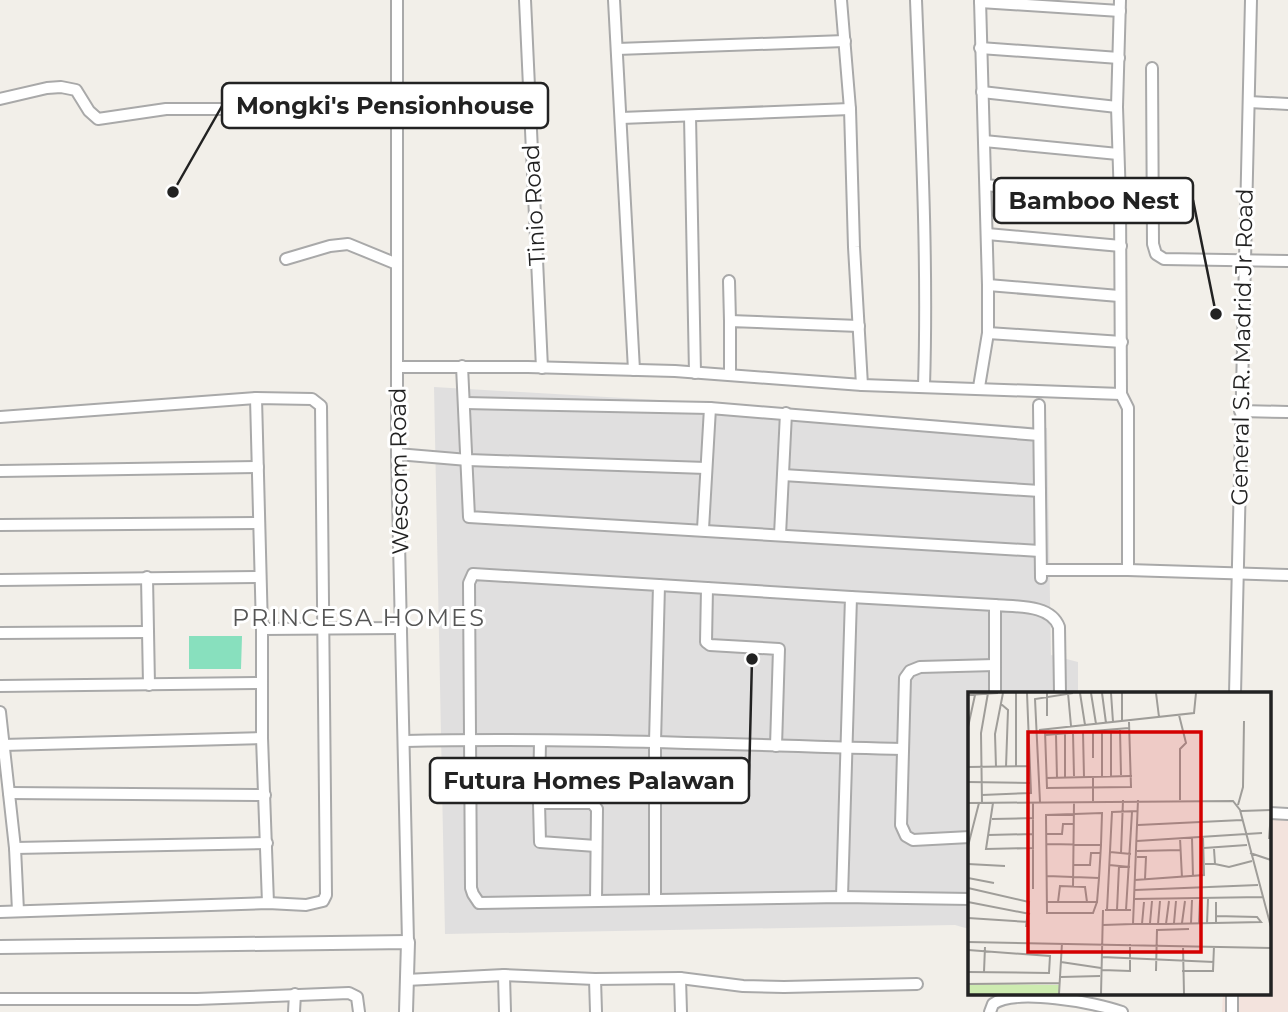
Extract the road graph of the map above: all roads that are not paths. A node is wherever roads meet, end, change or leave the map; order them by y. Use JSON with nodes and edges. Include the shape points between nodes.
{"nodes":[{"id":1,"x":397,"y":0,"type":"edge"},
{"id":2,"x":525,"y":0,"type":"edge"},
{"id":3,"x":614,"y":0,"type":"edge"},
{"id":4,"x":841,"y":0,"type":"edge"},
{"id":5,"x":916,"y":0,"type":"edge"},
{"id":6,"x":1251,"y":0,"type":"edge"},
{"id":7,"x":980,"y":1,"type":"edge"},
{"id":8,"x":1120,"y":6,"type":"edge"},
{"id":9,"x":845,"y":41,"type":"junction"},
{"id":10,"x":980,"y":48,"type":"junction"},
{"id":11,"x":617,"y":49,"type":"junction"},
{"id":12,"x":1119,"y":58,"type":"junction"},
{"id":13,"x":1152,"y":68,"type":"dead end"},
{"id":14,"x":982,"y":92,"type":"junction"},
{"id":15,"x":0,"y":99,"type":"edge"},
{"id":16,"x":1249,"y":102,"type":"junction"},
{"id":17,"x":1288,"y":104,"type":"edge"},
{"id":18,"x":1117,"y":107,"type":"junction"},
{"id":19,"x":850,"y":109,"type":"junction"},
{"id":20,"x":690,"y":116,"type":"junction"},
{"id":21,"x":621,"y":118,"type":"junction"},
{"id":22,"x":397,"y":122,"type":"junction"},
{"id":23,"x":984,"y":141,"type":"junction"},
{"id":24,"x":1118,"y":154,"type":"junction"},
{"id":25,"x":986,"y":185,"type":"junction"},
{"id":26,"x":1120,"y":200,"type":"junction"},
{"id":27,"x":987,"y":234,"type":"junction"},
{"id":28,"x":1121,"y":246,"type":"junction"},
{"id":29,"x":286,"y":259,"type":"dead end"},
{"id":30,"x":1244,"y":260,"type":"junction"},
{"id":31,"x":1288,"y":261,"type":"edge"},
{"id":32,"x":397,"y":264,"type":"junction"},
{"id":33,"x":729,"y":281,"type":"dead end"},
{"id":34,"x":988,"y":285,"type":"junction"},
{"id":35,"x":1119,"y":296,"type":"junction"},
{"id":36,"x":730,"y":321,"type":"junction"},
{"id":37,"x":859,"y":327,"type":"junction"},
{"id":38,"x":988,"y":333,"type":"junction"},
{"id":39,"x":1122,"y":342,"type":"junction"},
{"id":40,"x":462,"y":366,"type":"junction"},
{"id":41,"x":397,"y":367,"type":"junction"},
{"id":42,"x":542,"y":368,"type":"junction"},
{"id":43,"x":634,"y":370,"type":"junction"},
{"id":44,"x":695,"y":373,"type":"junction"},
{"id":45,"x":730,"y":374,"type":"junction"},
{"id":46,"x":862,"y":385,"type":"junction"},
{"id":47,"x":924,"y":386,"type":"junction"},
{"id":48,"x":979,"y":387,"type":"junction"},
{"id":49,"x":1121,"y":394,"type":"junction"},
{"id":50,"x":256,"y":398,"type":"junction"},
{"id":51,"x":465,"y":402,"type":"junction"},
{"id":52,"x":1039,"y":405,"type":"dead end"},
{"id":53,"x":710,"y":408,"type":"junction"},
{"id":54,"x":1240,"y":411,"type":"junction"},
{"id":55,"x":1288,"y":412,"type":"edge"},
{"id":56,"x":786,"y":414,"type":"junction"},
{"id":57,"x":0,"y":416,"type":"edge"},
{"id":58,"x":1039,"y":435,"type":"junction"},
{"id":59,"x":397,"y":454,"type":"junction"},
{"id":60,"x":468,"y":460,"type":"junction"},
{"id":61,"x":258,"y":467,"type":"junction"},
{"id":62,"x":706,"y":468,"type":"junction"},
{"id":63,"x":0,"y":471,"type":"edge"},
{"id":64,"x":783,"y":475,"type":"junction"},
{"id":65,"x":1040,"y":491,"type":"junction"},
{"id":66,"x":258,"y":523,"type":"junction"},
{"id":67,"x":0,"y":525,"type":"edge"},
{"id":68,"x":703,"y":529,"type":"junction"},
{"id":69,"x":780,"y":536,"type":"junction"},
{"id":70,"x":1040,"y":551,"type":"junction"},
{"id":71,"x":1128,"y":570,"type":"junction"},
{"id":72,"x":1237,"y":574,"type":"junction"},
{"id":73,"x":1288,"y":575,"type":"edge"},
{"id":74,"x":147,"y":577,"type":"junction"},
{"id":75,"x":260,"y":577,"type":"junction"},
{"id":76,"x":0,"y":580,"type":"edge"},
{"id":77,"x":659,"y":585,"type":"junction"},
{"id":78,"x":707,"y":588,"type":"junction"},
{"id":79,"x":851,"y":597,"type":"junction"},
{"id":80,"x":995,"y":605,"type":"junction"},
{"id":81,"x":401,"y":628,"type":"junction"},
{"id":82,"x":262,"y":629,"type":"junction"},
{"id":83,"x":325,"y":629,"type":"junction"},
{"id":84,"x":148,"y":632,"type":"junction"},
{"id":85,"x":0,"y":633,"type":"edge"},
{"id":86,"x":995,"y":666,"type":"junction"},
{"id":87,"x":261,"y":683,"type":"junction"},
{"id":88,"x":149,"y":685,"type":"junction"},
{"id":89,"x":0,"y":686,"type":"edge"},
{"id":90,"x":995,"y":692,"type":"edge"},
{"id":91,"x":1060,"y":692,"type":"edge"},
{"id":92,"x":1235,"y":692,"type":"edge"},
{"id":93,"x":0,"y":712,"type":"edge"},
{"id":94,"x":262,"y":738,"type":"junction"},
{"id":95,"x":469,"y":740,"type":"junction"},
{"id":96,"x":405,"y":741,"type":"junction"},
{"id":97,"x":540,"y":741,"type":"junction"},
{"id":98,"x":655,"y":742,"type":"junction"},
{"id":99,"x":4,"y":745,"type":"junction"},
{"id":100,"x":776,"y":746,"type":"junction"},
{"id":101,"x":846,"y":748,"type":"junction"},
{"id":102,"x":903,"y":749,"type":"junction"},
{"id":103,"x":9,"y":793,"type":"junction"},
{"id":104,"x":265,"y":795,"type":"junction"},
{"id":105,"x":539,"y":803,"type":"junction"},
{"id":106,"x":1270,"y":813,"type":"edge"},
{"id":107,"x":1288,"y":814,"type":"edge"},
{"id":108,"x":968,"y":837,"type":"edge"},
{"id":109,"x":267,"y":843,"type":"junction"},
{"id":110,"x":596,"y":846,"type":"junction"},
{"id":111,"x":15,"y":848,"type":"junction"},
{"id":112,"x":842,"y":897,"type":"junction"},
{"id":113,"x":968,"y":899,"type":"edge"},
{"id":114,"x":656,"y":900,"type":"junction"},
{"id":115,"x":596,"y":901,"type":"junction"},
{"id":116,"x":268,"y":903,"type":"junction"},
{"id":117,"x":18,"y":911,"type":"junction"},
{"id":118,"x":0,"y":912,"type":"edge"},
{"id":119,"x":408,"y":942,"type":"junction"},
{"id":120,"x":0,"y":947,"type":"edge"},
{"id":121,"x":504,"y":975,"type":"junction"},
{"id":122,"x":680,"y":978,"type":"junction"},
{"id":123,"x":595,"y":979,"type":"junction"},
{"id":124,"x":406,"y":980,"type":"junction"},
{"id":125,"x":916,"y":984,"type":"dead end"},
{"id":126,"x":295,"y":994,"type":"junction"},
{"id":127,"x":0,"y":999,"type":"edge"},
{"id":128,"x":197,"y":999,"type":"junction"},
{"id":129,"x":1064,"y":999,"type":"junction"},
{"id":130,"x":1108,"y":1009,"type":"edge"},
{"id":131,"x":197,"y":1012,"type":"edge"},
{"id":132,"x":294,"y":1012,"type":"edge"},
{"id":133,"x":359,"y":1012,"type":"edge"},
{"id":134,"x":406,"y":1012,"type":"edge"},
{"id":135,"x":505,"y":1012,"type":"edge"},
{"id":136,"x":596,"y":1012,"type":"edge"},
{"id":137,"x":681,"y":1012,"type":"edge"},
{"id":138,"x":990,"y":1012,"type":"edge"},
{"id":139,"x":1061,"y":1012,"type":"edge"},
{"id":140,"x":1122,"y":1012,"type":"edge"}],
"edges":[{"from":1,"to":22,"type":"street","name":"Wescom Road"},
{"from":2,"to":42,"type":"street","name":"Tinio Road"},
{"from":3,"to":11,"type":"street"},
{"from":4,"to":9,"type":"street"},
{"from":5,"to":47,"type":"street","via":[[926,228]]},
{"from":6,"to":16,"type":"street","name":"General S.R. Madrid Jr Road"},
{"from":7,"to":8,"type":"street"},
{"from":7,"to":10,"type":"street"},
{"from":8,"to":12,"type":"street"},
{"from":9,"to":11,"type":"street"},
{"from":9,"to":19,"type":"street"},
{"from":10,"to":12,"type":"street"},
{"from":10,"to":14,"type":"street"},
{"from":11,"to":21,"type":"street"},
{"from":12,"to":18,"type":"street"},
{"from":13,"to":30,"type":"street","via":[[1156,254],[1164,259]]},
{"from":14,"to":18,"type":"street"},
{"from":14,"to":23,"type":"street"},
{"from":15,"to":22,"type":"street","via":[[61,87],[76,90],[98,119],[166,109],[238,109]]},
{"from":16,"to":17,"type":"street"},
{"from":16,"to":30,"type":"street","name":"General S.R. Madrid Jr Road"},
{"from":18,"to":24,"type":"street"},
{"from":19,"to":20,"type":"street"},
{"from":19,"to":37,"type":"street"},
{"from":20,"to":21,"type":"street"},
{"from":20,"to":44,"type":"street"},
{"from":21,"to":43,"type":"street"},
{"from":22,"to":32,"type":"street","name":"Wescom Road"},
{"from":23,"to":24,"type":"street"},
{"from":23,"to":25,"type":"street"},
{"from":24,"to":26,"type":"street"},
{"from":25,"to":26,"type":"street"},
{"from":25,"to":27,"type":"street"},
{"from":26,"to":28,"type":"street"},
{"from":27,"to":28,"type":"street"},
{"from":27,"to":34,"type":"street"},
{"from":28,"to":35,"type":"street"},
{"from":29,"to":32,"type":"street","via":[[348,244]]},
{"from":30,"to":31,"type":"street"},
{"from":30,"to":54,"type":"street","name":"General S.R. Madrid Jr Road"},
{"from":32,"to":41,"type":"street","name":"Wescom Road"},
{"from":33,"to":36,"type":"street"},
{"from":34,"to":35,"type":"street"},
{"from":34,"to":38,"type":"street"},
{"from":35,"to":39,"type":"street"},
{"from":36,"to":37,"type":"street"},
{"from":36,"to":45,"type":"street"},
{"from":37,"to":46,"type":"street"},
{"from":38,"to":39,"type":"street"},
{"from":38,"to":48,"type":"street"},
{"from":39,"to":49,"type":"street"},
{"from":40,"to":41,"type":"street"},
{"from":40,"to":42,"type":"street"},
{"from":40,"to":51,"type":"street"},
{"from":41,"to":59,"type":"street","name":"Wescom Road"},
{"from":42,"to":43,"type":"street"},
{"from":43,"to":44,"type":"street"},
{"from":44,"to":45,"type":"street"},
{"from":45,"to":46,"type":"street"},
{"from":46,"to":47,"type":"street"},
{"from":47,"to":48,"type":"street"},
{"from":48,"to":49,"type":"street"},
{"from":49,"to":71,"type":"street","via":[[1128,408]]},
{"from":50,"to":57,"type":"street"},
{"from":50,"to":61,"type":"street"},
{"from":50,"to":83,"type":"street","via":[[312,399],[321,406]]},
{"from":51,"to":53,"type":"street"},
{"from":51,"to":60,"type":"street"},
{"from":52,"to":58,"type":"street"},
{"from":53,"to":56,"type":"street"},
{"from":53,"to":62,"type":"street"},
{"from":54,"to":55,"type":"street"},
{"from":54,"to":72,"type":"street","name":"General S.R. Madrid Jr Road"},
{"from":56,"to":58,"type":"street"},
{"from":56,"to":64,"type":"street"},
{"from":58,"to":65,"type":"street"},
{"from":59,"to":60,"type":"street"},
{"from":59,"to":81,"type":"street","name":"Wescom Road"},
{"from":60,"to":62,"type":"street"},
{"from":60,"to":68,"type":"street","via":[[469,517]]},
{"from":61,"to":63,"type":"street"},
{"from":61,"to":66,"type":"street"},
{"from":62,"to":68,"type":"street"},
{"from":64,"to":65,"type":"street"},
{"from":64,"to":69,"type":"street"},
{"from":65,"to":70,"type":"street"},
{"from":66,"to":67,"type":"street"},
{"from":66,"to":75,"type":"street"},
{"from":68,"to":69,"type":"street"},
{"from":69,"to":70,"type":"street"},
{"from":70,"to":71,"type":"street","via":[[1041,574]]},
{"from":71,"to":72,"type":"street"},
{"from":72,"to":73,"type":"street"},
{"from":72,"to":92,"type":"street","name":"General S.R. Madrid Jr Road"},
{"from":74,"to":75,"type":"street"},
{"from":74,"to":76,"type":"street"},
{"from":74,"to":84,"type":"street"},
{"from":75,"to":82,"type":"street"},
{"from":77,"to":78,"type":"street"},
{"from":77,"to":95,"type":"street","via":[[471,575]]},
{"from":77,"to":98,"type":"street"},
{"from":78,"to":79,"type":"street"},
{"from":78,"to":100,"type":"street","via":[[706,642],[779,649]]},
{"from":79,"to":80,"type":"street"},
{"from":79,"to":101,"type":"street"},
{"from":80,"to":86,"type":"street"},
{"from":80,"to":91,"type":"street","via":[[1034,609],[1056,618]]},
{"from":81,"to":83,"type":"street"},
{"from":81,"to":96,"type":"street","name":"Wescom Road"},
{"from":82,"to":83,"type":"street"},
{"from":82,"to":87,"type":"street"},
{"from":83,"to":116,"type":"street","via":[[326,895],[323,901],[306,905]]},
{"from":84,"to":85,"type":"street"},
{"from":84,"to":88,"type":"street"},
{"from":86,"to":90,"type":"street"},
{"from":86,"to":102,"type":"street","via":[[910,671],[905,678]]},
{"from":87,"to":88,"type":"street"},
{"from":87,"to":94,"type":"street"},
{"from":88,"to":89,"type":"street"},
{"from":93,"to":99,"type":"street"},
{"from":94,"to":99,"type":"street"},
{"from":94,"to":104,"type":"street"},
{"from":95,"to":96,"type":"street"},
{"from":95,"to":97,"type":"street"},
{"from":95,"to":115,"type":"street","via":[[471,888],[475,899],[485,904]]},
{"from":96,"to":119,"type":"street","name":"Wescom Road"},
{"from":97,"to":98,"type":"street"},
{"from":97,"to":105,"type":"street"},
{"from":98,"to":100,"type":"street"},
{"from":98,"to":114,"type":"street"},
{"from":99,"to":103,"type":"street"},
{"from":100,"to":101,"type":"street"},
{"from":101,"to":102,"type":"street"},
{"from":101,"to":112,"type":"street"},
{"from":102,"to":108,"type":"street","via":[[901,825],[906,836],[913,840]]},
{"from":103,"to":104,"type":"street"},
{"from":103,"to":111,"type":"street"},
{"from":104,"to":109,"type":"street"},
{"from":105,"to":110,"type":"street","via":[[540,842]]},
{"from":105,"to":110,"type":"street","via":[[592,803],[597,809]]},
{"from":106,"to":107,"type":"street"},
{"from":109,"to":111,"type":"street"},
{"from":109,"to":116,"type":"street"},
{"from":110,"to":115,"type":"street"},
{"from":111,"to":117,"type":"street"},
{"from":112,"to":113,"type":"street"},
{"from":112,"to":114,"type":"street"},
{"from":114,"to":115,"type":"street"},
{"from":116,"to":117,"type":"street"},
{"from":117,"to":118,"type":"street"},
{"from":119,"to":120,"type":"street"},
{"from":119,"to":124,"type":"street"},
{"from":121,"to":123,"type":"street"},
{"from":121,"to":124,"type":"street"},
{"from":121,"to":135,"type":"street"},
{"from":122,"to":123,"type":"street"},
{"from":122,"to":125,"type":"street","via":[[743,986]]},
{"from":122,"to":137,"type":"street"},
{"from":123,"to":136,"type":"street"},
{"from":124,"to":134,"type":"street"},
{"from":126,"to":128,"type":"street"},
{"from":126,"to":132,"type":"street"},
{"from":126,"to":133,"type":"street","via":[[353,994]]},
{"from":127,"to":128,"type":"street"},
{"from":128,"to":131,"type":"street"},
{"from":129,"to":130,"type":"street"},
{"from":129,"to":138,"type":"street","via":[[1009,997],[993,1004]]},
{"from":129,"to":139,"type":"street"},
{"from":130,"to":140,"type":"street"}]}
